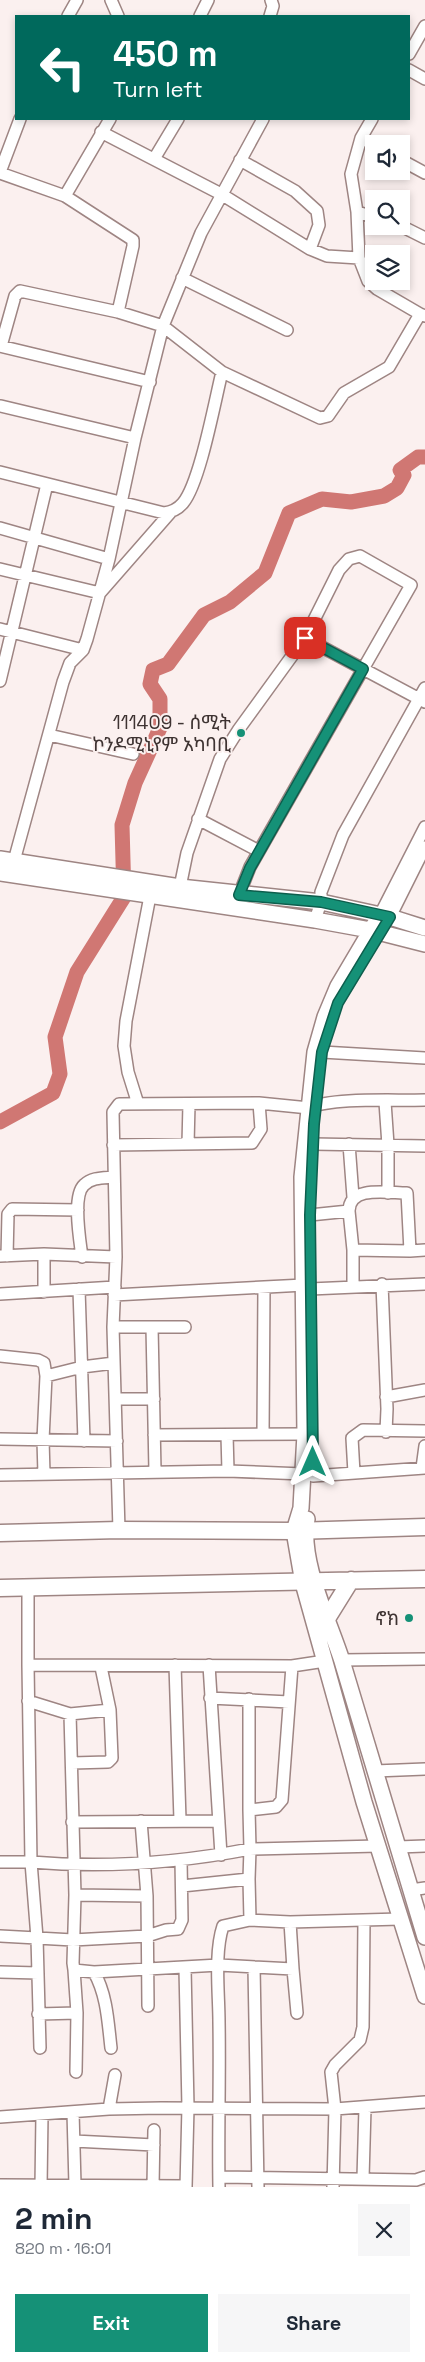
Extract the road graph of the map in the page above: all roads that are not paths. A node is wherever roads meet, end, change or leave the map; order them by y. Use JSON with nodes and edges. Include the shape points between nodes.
{"nodes":[{"id":1,"x":77,"y":0,"type":"edge"},
{"id":2,"x":111,"y":0,"type":"edge"},
{"id":3,"x":208,"y":0,"type":"edge"},
{"id":4,"x":271,"y":0,"type":"edge"},
{"id":5,"x":69,"y":15,"type":"edge"},
{"id":6,"x":118,"y":15,"type":"edge"},
{"id":7,"x":200,"y":15,"type":"edge"},
{"id":8,"x":270,"y":15,"type":"edge"},
{"id":9,"x":425,"y":26,"type":"edge"},
{"id":10,"x":410,"y":52,"type":"edge"},
{"id":11,"x":410,"y":71,"type":"edge"},
{"id":12,"x":425,"y":79,"type":"edge"},
{"id":13,"x":20,"y":120,"type":"edge"},
{"id":14,"x":109,"y":120,"type":"edge"},
{"id":15,"x":177,"y":120,"type":"edge"},
{"id":16,"x":261,"y":120,"type":"edge"},
{"id":17,"x":371,"y":120,"type":"edge"},
{"id":18,"x":101,"y":132,"type":"junction"},
{"id":19,"x":361,"y":138,"type":"junction"},
{"id":20,"x":365,"y":140,"type":"edge"},
{"id":21,"x":154,"y":159,"type":"junction"},
{"id":22,"x":240,"y":160,"type":"junction"},
{"id":23,"x":410,"y":164,"type":"edge"},
{"id":24,"x":425,"y":172,"type":"edge"},
{"id":25,"x":0,"y":173,"type":"edge"},
{"id":26,"x":221,"y":194,"type":"junction"},
{"id":27,"x":65,"y":196,"type":"junction"},
{"id":28,"x":357,"y":212,"type":"junction"},
{"id":29,"x":365,"y":214,"type":"edge"},
{"id":30,"x":410,"y":230,"type":"edge"},
{"id":31,"x":425,"y":238,"type":"edge"},
{"id":32,"x":310,"y":249,"type":"junction"},
{"id":33,"x":359,"y":258,"type":"junction"},
{"id":34,"x":182,"y":278,"type":"junction"},
{"id":35,"x":118,"y":312,"type":"junction"},
{"id":36,"x":423,"y":315,"type":"edge"},
{"id":37,"x":163,"y":326,"type":"junction"},
{"id":38,"x":287,"y":330,"type":"dead end"},
{"id":39,"x":0,"y":346,"type":"edge"},
{"id":40,"x":222,"y":372,"type":"junction"},
{"id":41,"x":150,"y":382,"type":"junction"},
{"id":42,"x":1,"y":406,"type":"dead end"},
{"id":43,"x":135,"y":438,"type":"junction"},
{"id":44,"x":0,"y":472,"type":"edge"},
{"id":45,"x":47,"y":484,"type":"junction"},
{"id":46,"x":121,"y":504,"type":"junction"},
{"id":47,"x":170,"y":512,"type":"junction"},
{"id":48,"x":0,"y":528,"type":"edge"},
{"id":49,"x":35,"y":538,"type":"junction"},
{"id":50,"x":110,"y":559,"type":"junction"},
{"id":51,"x":0,"y":569,"type":"edge"},
{"id":52,"x":26,"y":575,"type":"junction"},
{"id":53,"x":100,"y":593,"type":"junction"},
{"id":54,"x":0,"y":629,"type":"edge"},
{"id":55,"x":13,"y":633,"type":"junction"},
{"id":56,"x":305,"y":638,"type":"junction"},
{"id":57,"x":82,"y":650,"type":"junction"},
{"id":58,"x":363,"y":669,"type":"junction"},
{"id":59,"x":0,"y":681,"type":"edge"},
{"id":60,"x":425,"y":688,"type":"edge"},
{"id":61,"x":422,"y":700,"type":"edge"},
{"id":62,"x":49,"y":735,"type":"junction"},
{"id":63,"x":133,"y":754,"type":"dead end"},
{"id":64,"x":198,"y":819,"type":"junction"},
{"id":65,"x":425,"y":828,"type":"edge"},
{"id":66,"x":425,"y":847,"type":"edge"},
{"id":67,"x":259,"y":851,"type":"junction"},
{"id":68,"x":7,"y":860,"type":"edge"},
{"id":69,"x":0,"y":873,"type":"edge"},
{"id":70,"x":115,"y":884,"type":"junction"},
{"id":71,"x":136,"y":887,"type":"junction"},
{"id":72,"x":180,"y":888,"type":"junction"},
{"id":73,"x":239,"y":895,"type":"junction"},
{"id":74,"x":150,"y":896,"type":"junction"},
{"id":75,"x":321,"y":902,"type":"junction"},
{"id":76,"x":385,"y":916,"type":"junction"},
{"id":77,"x":315,"y":920,"type":"junction"},
{"id":78,"x":421,"y":924,"type":"edge"},
{"id":79,"x":344,"y":926,"type":"junction"},
{"id":80,"x":375,"y":931,"type":"junction"},
{"id":81,"x":425,"y":944,"type":"edge"},
{"id":82,"x":355,"y":955,"type":"junction"},
{"id":83,"x":322,"y":1052,"type":"junction"},
{"id":84,"x":425,"y":1058,"type":"edge"},
{"id":85,"x":425,"y":1100,"type":"edge"},
{"id":86,"x":385,"y":1102,"type":"junction"},
{"id":87,"x":259,"y":1103,"type":"junction"},
{"id":88,"x":138,"y":1104,"type":"junction"},
{"id":89,"x":189,"y":1104,"type":"junction"},
{"id":90,"x":312,"y":1106,"type":"junction"},
{"id":91,"x":188,"y":1144,"type":"junction"},
{"id":92,"x":313,"y":1144,"type":"junction"},
{"id":93,"x":349,"y":1144,"type":"junction"},
{"id":94,"x":113,"y":1145,"type":"junction"},
{"id":95,"x":388,"y":1145,"type":"junction"},
{"id":96,"x":425,"y":1146,"type":"edge"},
{"id":97,"x":114,"y":1177,"type":"junction"},
{"id":98,"x":388,"y":1193,"type":"junction"},
{"id":99,"x":353,"y":1197,"type":"junction"},
{"id":100,"x":78,"y":1210,"type":"junction"},
{"id":101,"x":349,"y":1211,"type":"junction"},
{"id":102,"x":310,"y":1215,"type":"junction"},
{"id":103,"x":353,"y":1250,"type":"junction"},
{"id":104,"x":425,"y":1250,"type":"edge"},
{"id":105,"x":410,"y":1251,"type":"junction"},
{"id":106,"x":44,"y":1254,"type":"junction"},
{"id":107,"x":3,"y":1256,"type":"edge"},
{"id":108,"x":116,"y":1257,"type":"junction"},
{"id":109,"x":82,"y":1258,"type":"junction"},
{"id":110,"x":382,"y":1284,"type":"junction"},
{"id":111,"x":425,"y":1284,"type":"edge"},
{"id":112,"x":353,"y":1286,"type":"junction"},
{"id":113,"x":264,"y":1287,"type":"junction"},
{"id":114,"x":307,"y":1287,"type":"junction"},
{"id":115,"x":79,"y":1289,"type":"junction"},
{"id":116,"x":114,"y":1291,"type":"junction"},
{"id":117,"x":44,"y":1292,"type":"junction"},
{"id":118,"x":0,"y":1294,"type":"edge"},
{"id":119,"x":113,"y":1327,"type":"junction"},
{"id":120,"x":152,"y":1327,"type":"junction"},
{"id":121,"x":185,"y":1327,"type":"dead end"},
{"id":122,"x":0,"y":1356,"type":"edge"},
{"id":123,"x":114,"y":1364,"type":"junction"},
{"id":124,"x":82,"y":1367,"type":"junction"},
{"id":125,"x":46,"y":1376,"type":"junction"},
{"id":126,"x":425,"y":1390,"type":"edge"},
{"id":127,"x":386,"y":1397,"type":"junction"},
{"id":128,"x":116,"y":1399,"type":"junction"},
{"id":129,"x":154,"y":1399,"type":"junction"},
{"id":130,"x":425,"y":1431,"type":"edge"},
{"id":131,"x":386,"y":1432,"type":"junction"},
{"id":132,"x":263,"y":1434,"type":"junction"},
{"id":133,"x":305,"y":1434,"type":"junction"},
{"id":134,"x":154,"y":1435,"type":"junction"},
{"id":135,"x":227,"y":1435,"type":"junction"},
{"id":136,"x":0,"y":1438,"type":"edge"},
{"id":137,"x":43,"y":1440,"type":"junction"},
{"id":138,"x":84,"y":1440,"type":"junction"},
{"id":139,"x":117,"y":1441,"type":"junction"},
{"id":140,"x":425,"y":1446,"type":"edge"},
{"id":141,"x":423,"y":1468,"type":"edge"},
{"id":142,"x":228,"y":1471,"type":"junction"},
{"id":143,"x":119,"y":1472,"type":"junction"},
{"id":144,"x":155,"y":1472,"type":"junction"},
{"id":145,"x":354,"y":1473,"type":"junction"},
{"id":146,"x":44,"y":1474,"type":"junction"},
{"id":147,"x":0,"y":1475,"type":"edge"},
{"id":148,"x":308,"y":1475,"type":"junction"},
{"id":149,"x":425,"y":1527,"type":"edge"},
{"id":150,"x":119,"y":1530,"type":"junction"},
{"id":151,"x":299,"y":1530,"type":"junction"},
{"id":152,"x":0,"y":1533,"type":"edge"},
{"id":153,"x":425,"y":1579,"type":"edge"},
{"id":154,"x":351,"y":1580,"type":"junction"},
{"id":155,"x":309,"y":1582,"type":"junction"},
{"id":156,"x":28,"y":1587,"type":"junction"},
{"id":157,"x":0,"y":1588,"type":"edge"},
{"id":158,"x":328,"y":1617,"type":"junction"},
{"id":159,"x":425,"y":1659,"type":"edge"},
{"id":160,"x":325,"y":1660,"type":"junction"},
{"id":161,"x":342,"y":1660,"type":"junction"},
{"id":162,"x":28,"y":1665,"type":"junction"},
{"id":163,"x":175,"y":1665,"type":"junction"},
{"id":164,"x":209,"y":1665,"type":"junction"},
{"id":165,"x":292,"y":1666,"type":"junction"},
{"id":166,"x":101,"y":1667,"type":"junction"},
{"id":167,"x":210,"y":1698,"type":"junction"},
{"id":168,"x":249,"y":1699,"type":"junction"},
{"id":169,"x":28,"y":1701,"type":"junction"},
{"id":170,"x":289,"y":1702,"type":"junction"},
{"id":171,"x":110,"y":1710,"type":"junction"},
{"id":172,"x":70,"y":1714,"type":"junction"},
{"id":173,"x":72,"y":1763,"type":"junction"},
{"id":174,"x":425,"y":1769,"type":"edge"},
{"id":175,"x":375,"y":1771,"type":"junction"},
{"id":176,"x":249,"y":1810,"type":"junction"},
{"id":177,"x":180,"y":1820,"type":"junction"},
{"id":178,"x":141,"y":1821,"type":"junction"},
{"id":179,"x":219,"y":1821,"type":"junction"},
{"id":180,"x":72,"y":1822,"type":"junction"},
{"id":181,"x":378,"y":1846,"type":"junction"},
{"id":182,"x":425,"y":1846,"type":"edge"},
{"id":183,"x":398,"y":1847,"type":"junction"},
{"id":184,"x":250,"y":1849,"type":"junction"},
{"id":185,"x":222,"y":1855,"type":"junction"},
{"id":186,"x":181,"y":1860,"type":"junction"},
{"id":187,"x":0,"y":1862,"type":"edge"},
{"id":188,"x":31,"y":1862,"type":"junction"},
{"id":189,"x":145,"y":1862,"type":"junction"},
{"id":190,"x":402,"y":1864,"type":"junction"},
{"id":191,"x":73,"y":1866,"type":"junction"},
{"id":192,"x":385,"y":1869,"type":"junction"},
{"id":193,"x":249,"y":1879,"type":"junction"},
{"id":194,"x":182,"y":1886,"type":"junction"},
{"id":195,"x":418,"y":1889,"type":"edge"},
{"id":196,"x":75,"y":1895,"type":"junction"},
{"id":197,"x":147,"y":1896,"type":"junction"},
{"id":198,"x":422,"y":1916,"type":"edge"},
{"id":199,"x":400,"y":1919,"type":"junction"},
{"id":200,"x":250,"y":1920,"type":"junction"},
{"id":201,"x":364,"y":1920,"type":"junction"},
{"id":202,"x":290,"y":1922,"type":"junction"},
{"id":203,"x":0,"y":1936,"type":"edge"},
{"id":204,"x":148,"y":1936,"type":"junction"},
{"id":205,"x":425,"y":1937,"type":"edge"},
{"id":206,"x":37,"y":1938,"type":"junction"},
{"id":207,"x":73,"y":1940,"type":"junction"},
{"id":208,"x":219,"y":1965,"type":"junction"},
{"id":209,"x":254,"y":1966,"type":"junction"},
{"id":210,"x":185,"y":1968,"type":"junction"},
{"id":211,"x":293,"y":1968,"type":"junction"},
{"id":212,"x":74,"y":1970,"type":"junction"},
{"id":213,"x":149,"y":1970,"type":"junction"},
{"id":214,"x":0,"y":1972,"type":"edge"},
{"id":215,"x":38,"y":1972,"type":"junction"},
{"id":216,"x":94,"y":1972,"type":"junction"},
{"id":217,"x":425,"y":1996,"type":"edge"},
{"id":218,"x":148,"y":2006,"type":"dead end"},
{"id":219,"x":77,"y":2013,"type":"junction"},
{"id":220,"x":297,"y":2013,"type":"dead end"},
{"id":221,"x":38,"y":2014,"type":"junction"},
{"id":222,"x":40,"y":2048,"type":"dead end"},
{"id":223,"x":111,"y":2048,"type":"dead end"},
{"id":224,"x":76,"y":2072,"type":"dead end"},
{"id":225,"x":115,"y":2075,"type":"dead end"},
{"id":226,"x":425,"y":2102,"type":"edge"},
{"id":227,"x":188,"y":2107,"type":"junction"},
{"id":228,"x":220,"y":2107,"type":"junction"},
{"id":229,"x":258,"y":2107,"type":"junction"},
{"id":230,"x":365,"y":2108,"type":"junction"},
{"id":231,"x":109,"y":2109,"type":"junction"},
{"id":232,"x":335,"y":2110,"type":"junction"},
{"id":233,"x":73,"y":2112,"type":"junction"},
{"id":234,"x":42,"y":2114,"type":"junction"},
{"id":235,"x":0,"y":2117,"type":"edge"},
{"id":236,"x":154,"y":2130,"type":"dead end"},
{"id":237,"x":74,"y":2142,"type":"junction"},
{"id":238,"x":154,"y":2144,"type":"junction"},
{"id":239,"x":363,"y":2178,"type":"junction"},
{"id":240,"x":219,"y":2182,"type":"edge"},
{"id":241,"x":258,"y":2182,"type":"edge"},
{"id":242,"x":333,"y":2182,"type":"edge"},
{"id":243,"x":419,"y":2182,"type":"edge"},
{"id":244,"x":0,"y":2185,"type":"edge"},
{"id":245,"x":75,"y":2185,"type":"junction"},
{"id":246,"x":117,"y":2186,"type":"edge"},
{"id":247,"x":153,"y":2186,"type":"junction"},
{"id":248,"x":186,"y":2186,"type":"edge"},
{"id":249,"x":41,"y":2187,"type":"edge"}],
"edges":[{"from":1,"to":5,"type":"street"},
{"from":2,"to":6,"type":"street"},
{"from":3,"to":7,"type":"street"},
{"from":4,"to":8,"type":"street"},
{"from":9,"to":10,"type":"street"},
{"from":11,"to":12,"type":"street"},
{"from":13,"to":25,"type":"street"},
{"from":14,"to":18,"type":"street"},
{"from":15,"to":21,"type":"street"},
{"from":16,"to":22,"type":"street"},
{"from":17,"to":19,"type":"street"},
{"from":18,"to":21,"type":"street"},
{"from":18,"to":27,"type":"street"},
{"from":19,"to":20,"type":"street"},
{"from":19,"to":28,"type":"street","via":[[351,174]]},
{"from":21,"to":26,"type":"street"},
{"from":22,"to":26,"type":"street"},
{"from":22,"to":32,"type":"street","via":[[295,191],[318,211],[319,225]]},
{"from":23,"to":24,"type":"street"},
{"from":25,"to":27,"type":"street"},
{"from":26,"to":32,"type":"street"},
{"from":26,"to":34,"type":"street"},
{"from":27,"to":35,"type":"street","via":[[133,240]]},
{"from":28,"to":29,"type":"street"},
{"from":28,"to":33,"type":"street"},
{"from":30,"to":31,"type":"street"},
{"from":32,"to":33,"type":"street","via":[[327,256]]},
{"from":33,"to":36,"type":"street","via":[[368,281]]},
{"from":34,"to":37,"type":"street"},
{"from":34,"to":38,"type":"street"},
{"from":35,"to":37,"type":"street"},
{"from":35,"to":39,"type":"street","via":[[20,291],[15,296]]},
{"from":36,"to":40,"type":"street","via":[[389,367],[344,394],[328,416],[320,418]]},
{"from":37,"to":40,"type":"street"},
{"from":37,"to":41,"type":"street"},
{"from":39,"to":41,"type":"street"},
{"from":40,"to":47,"type":"street","via":[[194,480],[185,501]]},
{"from":41,"to":43,"type":"street"},
{"from":42,"to":43,"type":"street"},
{"from":43,"to":46,"type":"street"},
{"from":44,"to":45,"type":"street"},
{"from":45,"to":46,"type":"street"},
{"from":45,"to":49,"type":"street"},
{"from":46,"to":47,"type":"street"},
{"from":46,"to":50,"type":"street"},
{"from":47,"to":53,"type":"street"},
{"from":48,"to":49,"type":"street"},
{"from":49,"to":50,"type":"street"},
{"from":49,"to":52,"type":"street"},
{"from":50,"to":53,"type":"street"},
{"from":51,"to":52,"type":"street"},
{"from":52,"to":53,"type":"street"},
{"from":52,"to":55,"type":"street"},
{"from":53,"to":57,"type":"street"},
{"from":54,"to":55,"type":"street"},
{"from":55,"to":57,"type":"street"},
{"from":55,"to":59,"type":"street"},
{"from":56,"to":58,"type":"street"},
{"from":56,"to":58,"type":"street","via":[[339,570],[355,557],[371,561],[411,585]]},
{"from":56,"to":64,"type":"street","via":[[228,744]]},
{"from":57,"to":62,"type":"street","via":[[70,663]]},
{"from":58,"to":61,"type":"street"},
{"from":58,"to":67,"type":"street"},
{"from":60,"to":61,"type":"street"},
{"from":61,"to":75,"type":"street","via":[[343,835],[321,892]]},
{"from":62,"to":63,"type":"street"},
{"from":62,"to":68,"type":"street"},
{"from":64,"to":67,"type":"street"},
{"from":64,"to":72,"type":"street"},
{"from":65,"to":76,"type":"street"},
{"from":66,"to":76,"type":"street"},
{"from":67,"to":73,"type":"street"},
{"from":68,"to":70,"type":"main road"},
{"from":69,"to":70,"type":"main road"},
{"from":70,"to":71,"type":"main road"},
{"from":71,"to":72,"type":"main road"},
{"from":71,"to":74,"type":"main road"},
{"from":72,"to":73,"type":"main road"},
{"from":73,"to":75,"type":"main road"},
{"from":74,"to":77,"type":"main road"},
{"from":74,"to":88,"type":"street","via":[[124,1046]]},
{"from":75,"to":76,"type":"main road"},
{"from":75,"to":77,"type":"street"},
{"from":76,"to":78,"type":"main road"},
{"from":76,"to":80,"type":"main road"},
{"from":77,"to":79,"type":"main road"},
{"from":79,"to":80,"type":"main road"},
{"from":79,"to":82,"type":"main road","via":[[354,939]]},
{"from":80,"to":81,"type":"main road"},
{"from":80,"to":82,"type":"main road"},
{"from":80,"to":83,"type":"main road","via":[[338,1003]]},
{"from":82,"to":90,"type":"main road","via":[[338,986],[315,1052]]},
{"from":83,"to":84,"type":"street"},
{"from":83,"to":90,"type":"main road"},
{"from":85,"to":86,"type":"street"},
{"from":86,"to":90,"type":"street","via":[[350,1101]]},
{"from":86,"to":95,"type":"street"},
{"from":87,"to":89,"type":"street"},
{"from":87,"to":90,"type":"street"},
{"from":87,"to":91,"type":"street","via":[[260,1129],[252,1143]]},
{"from":88,"to":89,"type":"street"},
{"from":88,"to":94,"type":"street","via":[[119,1104],[114,1108]]},
{"from":89,"to":91,"type":"street"},
{"from":90,"to":92,"type":"main road"},
{"from":90,"to":114,"type":"main road","via":[[302,1177]]},
{"from":91,"to":94,"type":"street"},
{"from":92,"to":93,"type":"street"},
{"from":92,"to":102,"type":"main road"},
{"from":93,"to":95,"type":"street"},
{"from":93,"to":99,"type":"street"},
{"from":94,"to":97,"type":"street"},
{"from":95,"to":96,"type":"street"},
{"from":95,"to":98,"type":"street"},
{"from":97,"to":100,"type":"street","via":[[96,1179],[83,1186]]},
{"from":97,"to":108,"type":"street"},
{"from":98,"to":99,"type":"street","via":[[361,1193]]},
{"from":98,"to":105,"type":"street","via":[[407,1193]]},
{"from":99,"to":101,"type":"street"},
{"from":100,"to":107,"type":"street","via":[[12,1210],[8,1214]]},
{"from":100,"to":109,"type":"street"},
{"from":101,"to":102,"type":"street"},
{"from":101,"to":103,"type":"street"},
{"from":102,"to":114,"type":"main road"},
{"from":103,"to":105,"type":"street"},
{"from":103,"to":112,"type":"street"},
{"from":104,"to":105,"type":"street"},
{"from":106,"to":107,"type":"street"},
{"from":106,"to":109,"type":"street"},
{"from":106,"to":117,"type":"street"},
{"from":108,"to":109,"type":"street"},
{"from":108,"to":116,"type":"street"},
{"from":110,"to":111,"type":"street"},
{"from":110,"to":112,"type":"street"},
{"from":110,"to":127,"type":"street"},
{"from":112,"to":114,"type":"street"},
{"from":113,"to":114,"type":"street"},
{"from":113,"to":116,"type":"street"},
{"from":113,"to":132,"type":"street"},
{"from":114,"to":133,"type":"main road"},
{"from":114,"to":148,"type":"main road"},
{"from":115,"to":116,"type":"street"},
{"from":115,"to":117,"type":"street"},
{"from":115,"to":124,"type":"street"},
{"from":116,"to":119,"type":"street"},
{"from":117,"to":118,"type":"street"},
{"from":119,"to":120,"type":"street"},
{"from":119,"to":123,"type":"street"},
{"from":120,"to":121,"type":"street"},
{"from":120,"to":129,"type":"street"},
{"from":122,"to":125,"type":"street","via":[[38,1360],[44,1363]]},
{"from":123,"to":124,"type":"street"},
{"from":123,"to":128,"type":"street"},
{"from":124,"to":125,"type":"street"},
{"from":124,"to":138,"type":"street"},
{"from":125,"to":137,"type":"street"},
{"from":126,"to":127,"type":"street"},
{"from":127,"to":131,"type":"street"},
{"from":128,"to":129,"type":"street"},
{"from":128,"to":139,"type":"street"},
{"from":129,"to":134,"type":"street"},
{"from":130,"to":131,"type":"street"},
{"from":131,"to":145,"type":"street","via":[[363,1430],[352,1438]]},
{"from":132,"to":133,"type":"street"},
{"from":132,"to":135,"type":"street"},
{"from":133,"to":148,"type":"main road"},
{"from":134,"to":135,"type":"street"},
{"from":134,"to":144,"type":"street"},
{"from":135,"to":142,"type":"street"},
{"from":136,"to":137,"type":"street"},
{"from":137,"to":138,"type":"street"},
{"from":137,"to":146,"type":"street"},
{"from":138,"to":139,"type":"street"},
{"from":139,"to":143,"type":"street"},
{"from":140,"to":141,"type":"street"},
{"from":141,"to":145,"type":"street"},
{"from":142,"to":144,"type":"street"},
{"from":142,"to":148,"type":"street"},
{"from":143,"to":144,"type":"street"},
{"from":143,"to":146,"type":"street"},
{"from":143,"to":150,"type":"street"},
{"from":145,"to":148,"type":"street"},
{"from":146,"to":147,"type":"street"},
{"from":148,"to":151,"type":"main road"},
{"from":149,"to":151,"type":"highway"},
{"from":150,"to":151,"type":"highway"},
{"from":150,"to":152,"type":"highway"},
{"from":151,"to":155,"type":"main road"},
{"from":153,"to":154,"type":"highway"},
{"from":154,"to":155,"type":"highway"},
{"from":154,"to":158,"type":"highway"},
{"from":155,"to":156,"type":"highway"},
{"from":155,"to":158,"type":"main road"},
{"from":155,"to":160,"type":"main road"},
{"from":156,"to":157,"type":"highway"},
{"from":156,"to":162,"type":"street"},
{"from":158,"to":161,"type":"main road"},
{"from":159,"to":161,"type":"street"},
{"from":160,"to":165,"type":"street"},
{"from":160,"to":181,"type":"main road"},
{"from":161,"to":175,"type":"main road"},
{"from":162,"to":166,"type":"street"},
{"from":162,"to":169,"type":"street"},
{"from":163,"to":164,"type":"street"},
{"from":163,"to":166,"type":"street"},
{"from":163,"to":177,"type":"street"},
{"from":164,"to":165,"type":"street"},
{"from":164,"to":167,"type":"street"},
{"from":165,"to":170,"type":"street"},
{"from":166,"to":171,"type":"street"},
{"from":167,"to":168,"type":"street"},
{"from":167,"to":179,"type":"street"},
{"from":168,"to":170,"type":"street"},
{"from":168,"to":176,"type":"street"},
{"from":169,"to":172,"type":"street"},
{"from":169,"to":188,"type":"street"},
{"from":170,"to":176,"type":"street","via":[[282,1800],[276,1807]]},
{"from":171,"to":172,"type":"street"},
{"from":171,"to":173,"type":"street","via":[[111,1760]]},
{"from":172,"to":173,"type":"street"},
{"from":173,"to":180,"type":"street"},
{"from":174,"to":175,"type":"street"},
{"from":175,"to":183,"type":"main road"},
{"from":176,"to":184,"type":"street"},
{"from":177,"to":178,"type":"street"},
{"from":177,"to":179,"type":"street"},
{"from":178,"to":180,"type":"street"},
{"from":178,"to":189,"type":"street"},
{"from":179,"to":185,"type":"street"},
{"from":180,"to":191,"type":"street"},
{"from":181,"to":184,"type":"street"},
{"from":181,"to":192,"type":"main road"},
{"from":182,"to":183,"type":"street"},
{"from":183,"to":190,"type":"main road"},
{"from":184,"to":185,"type":"street"},
{"from":184,"to":193,"type":"street"},
{"from":185,"to":186,"type":"street"},
{"from":186,"to":189,"type":"street"},
{"from":186,"to":194,"type":"street"},
{"from":187,"to":188,"type":"street"},
{"from":188,"to":191,"type":"street"},
{"from":188,"to":206,"type":"street"},
{"from":189,"to":191,"type":"street"},
{"from":189,"to":197,"type":"street"},
{"from":190,"to":192,"type":"main road"},
{"from":190,"to":195,"type":"main road"},
{"from":191,"to":196,"type":"street"},
{"from":192,"to":199,"type":"main road"},
{"from":193,"to":194,"type":"street"},
{"from":193,"to":200,"type":"street"},
{"from":194,"to":204,"type":"street","via":[[181,1927]]},
{"from":195,"to":198,"type":"main road"},
{"from":196,"to":197,"type":"street"},
{"from":196,"to":207,"type":"street"},
{"from":197,"to":204,"type":"street"},
{"from":198,"to":205,"type":"main road"},
{"from":199,"to":201,"type":"street"},
{"from":199,"to":217,"type":"main road"},
{"from":200,"to":202,"type":"street"},
{"from":200,"to":208,"type":"street","via":[[223,1926]]},
{"from":201,"to":202,"type":"street"},
{"from":201,"to":232,"type":"street","via":[[363,2028],[360,2040],[331,2072]]},
{"from":202,"to":211,"type":"street"},
{"from":203,"to":206,"type":"street"},
{"from":204,"to":207,"type":"street"},
{"from":204,"to":213,"type":"street"},
{"from":206,"to":207,"type":"street"},
{"from":206,"to":215,"type":"street"},
{"from":207,"to":212,"type":"street"},
{"from":208,"to":209,"type":"street"},
{"from":208,"to":210,"type":"street"},
{"from":208,"to":228,"type":"street"},
{"from":209,"to":211,"type":"street"},
{"from":209,"to":229,"type":"street"},
{"from":210,"to":213,"type":"street"},
{"from":210,"to":227,"type":"street"},
{"from":211,"to":220,"type":"street"},
{"from":212,"to":216,"type":"street"},
{"from":212,"to":219,"type":"street"},
{"from":213,"to":216,"type":"street"},
{"from":213,"to":218,"type":"street"},
{"from":214,"to":215,"type":"street"},
{"from":215,"to":221,"type":"street"},
{"from":216,"to":223,"type":"street","via":[[104,1994]]},
{"from":219,"to":221,"type":"street"},
{"from":219,"to":224,"type":"street"},
{"from":221,"to":222,"type":"street"},
{"from":225,"to":231,"type":"street"},
{"from":226,"to":230,"type":"street"},
{"from":227,"to":228,"type":"street"},
{"from":227,"to":231,"type":"street"},
{"from":227,"to":248,"type":"street"},
{"from":228,"to":229,"type":"street"},
{"from":228,"to":240,"type":"street"},
{"from":229,"to":232,"type":"street"},
{"from":229,"to":241,"type":"street"},
{"from":230,"to":232,"type":"street"},
{"from":230,"to":239,"type":"street"},
{"from":231,"to":233,"type":"street"},
{"from":232,"to":242,"type":"street"},
{"from":233,"to":234,"type":"street"},
{"from":233,"to":237,"type":"street"},
{"from":234,"to":235,"type":"street"},
{"from":234,"to":249,"type":"street"},
{"from":236,"to":238,"type":"street"},
{"from":237,"to":238,"type":"street"},
{"from":237,"to":245,"type":"street"},
{"from":238,"to":247,"type":"street"},
{"from":239,"to":242,"type":"street"},
{"from":239,"to":243,"type":"street"},
{"from":240,"to":241,"type":"street"},
{"from":241,"to":242,"type":"street"},
{"from":244,"to":249,"type":"street"},
{"from":245,"to":246,"type":"street"},
{"from":245,"to":249,"type":"street"},
{"from":246,"to":247,"type":"street"},
{"from":247,"to":248,"type":"street"}]}
